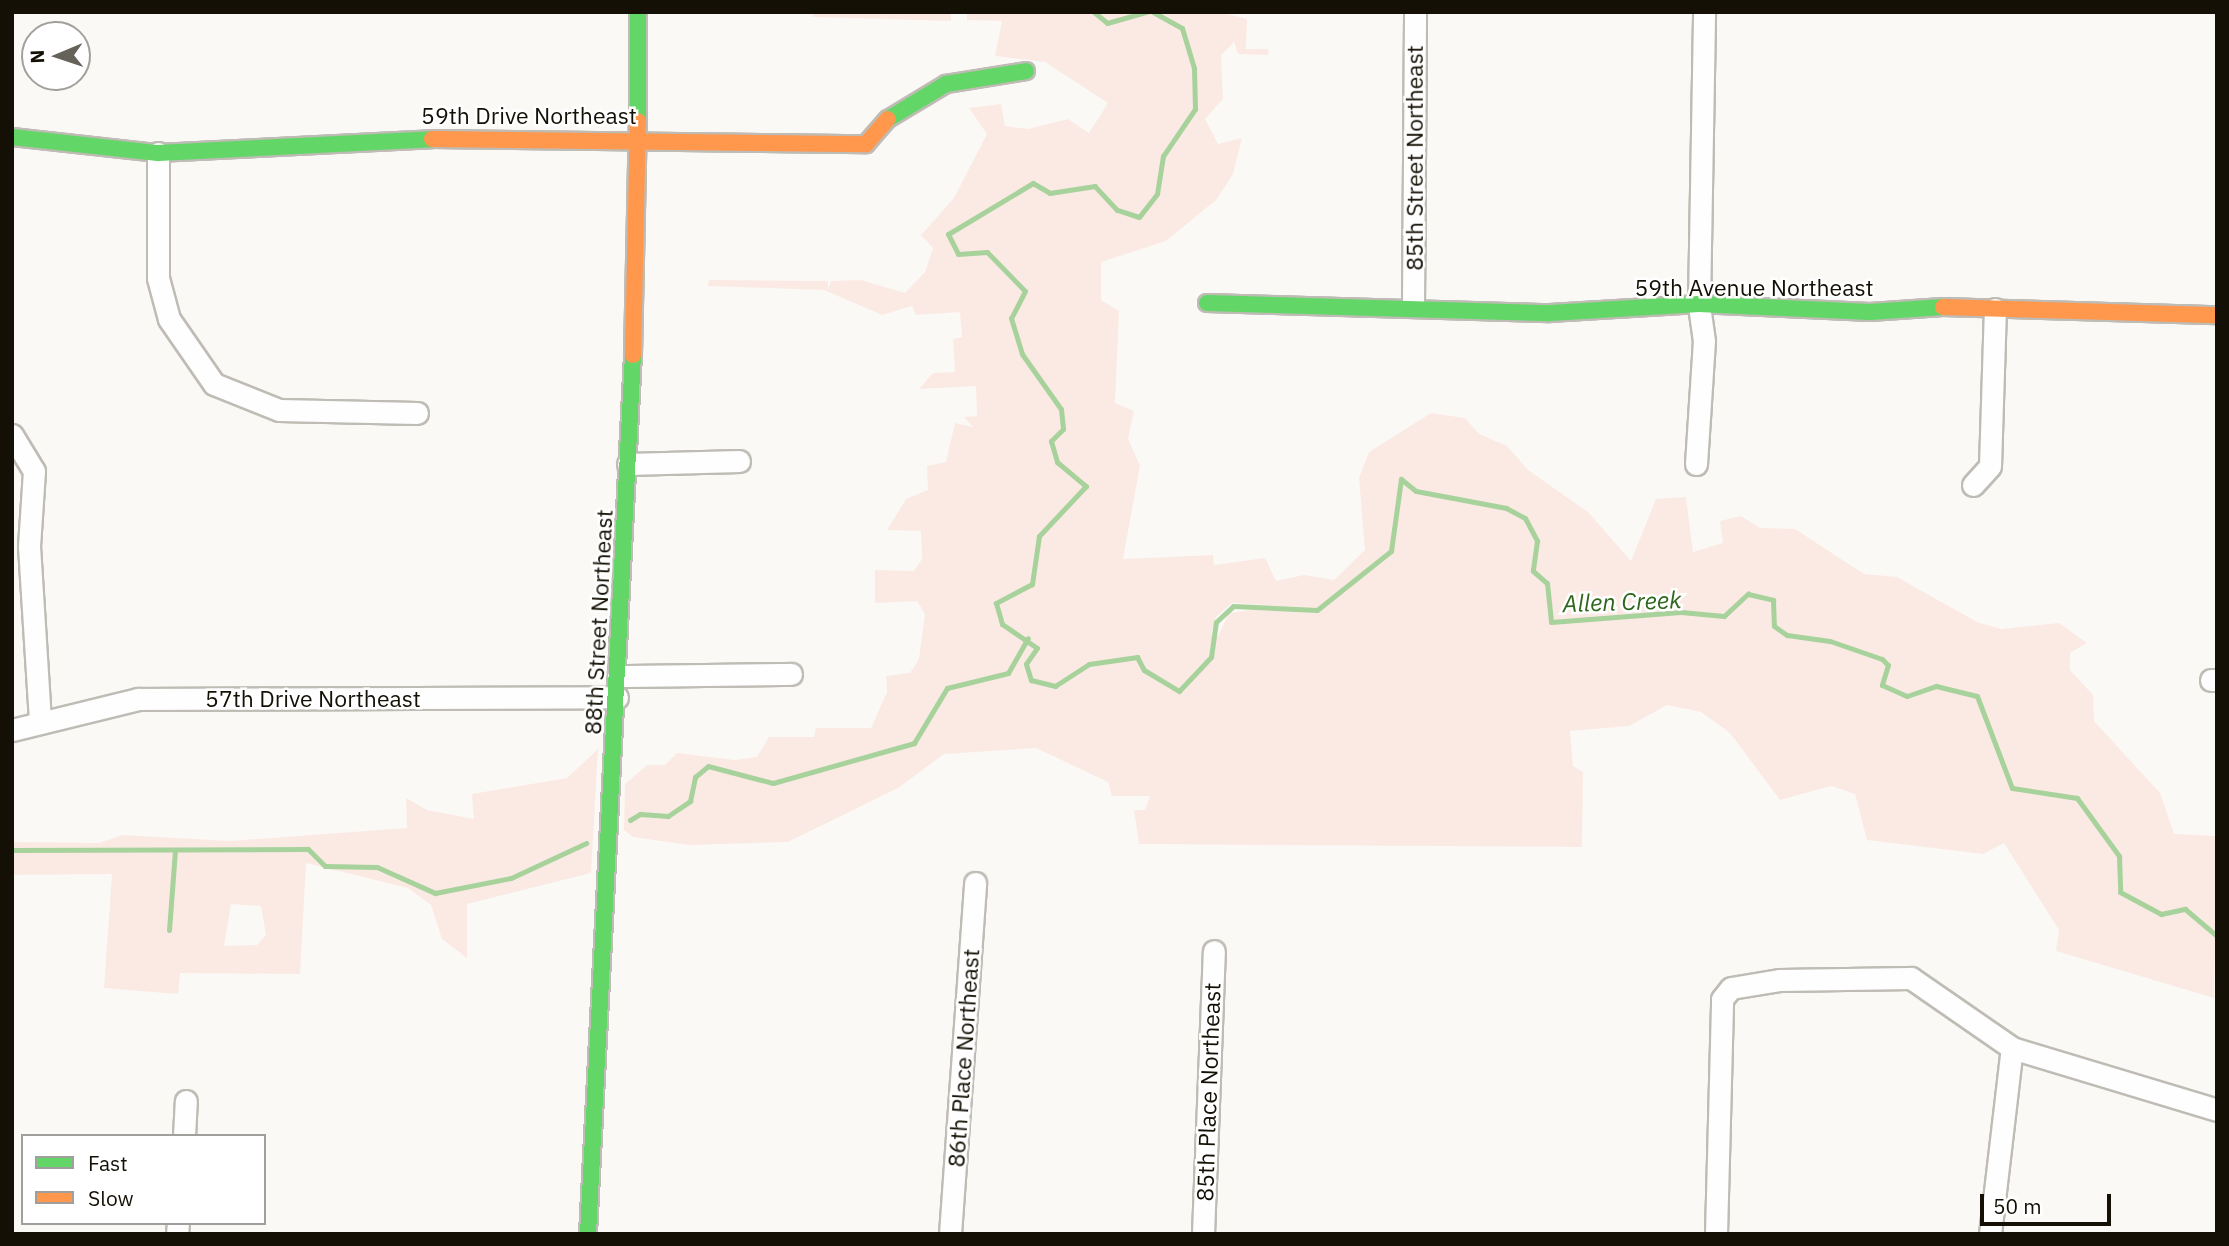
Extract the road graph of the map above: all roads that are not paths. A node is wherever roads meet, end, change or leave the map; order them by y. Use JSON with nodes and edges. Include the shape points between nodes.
{"nodes":[{"id":1,"x":638,"y":12,"type":"edge"},
{"id":2,"x":1415,"y":12,"type":"edge"},
{"id":3,"x":1704,"y":12,"type":"edge"},
{"id":4,"x":1026,"y":71,"type":"dead end"},
{"id":5,"x":12,"y":137,"type":"edge"},
{"id":6,"x":639,"y":137,"type":"junction"},
{"id":7,"x":158,"y":153,"type":"junction"},
{"id":8,"x":1207,"y":303,"type":"dead end"},
{"id":9,"x":1699,"y":304,"type":"junction"},
{"id":10,"x":1413,"y":305,"type":"junction"},
{"id":11,"x":1995,"y":309,"type":"junction"},
{"id":12,"x":2217,"y":316,"type":"edge"},
{"id":13,"x":417,"y":413,"type":"dead end"},
{"id":14,"x":16,"y":437,"type":"edge"},
{"id":15,"x":739,"y":461,"type":"dead end"},
{"id":16,"x":628,"y":464,"type":"junction"},
{"id":17,"x":1696,"y":464,"type":"dead end"},
{"id":18,"x":1973,"y":485,"type":"dead end"},
{"id":19,"x":791,"y":674,"type":"dead end"},
{"id":20,"x":618,"y":686,"type":"junction"},
{"id":21,"x":40,"y":723,"type":"junction"},
{"id":22,"x":12,"y":730,"type":"edge"},
{"id":23,"x":975,"y":883,"type":"dead end"},
{"id":24,"x":1214,"y":951,"type":"dead end"},
{"id":25,"x":2012,"y":1048,"type":"junction"},
{"id":26,"x":186,"y":1101,"type":"dead end"},
{"id":27,"x":2217,"y":1110,"type":"edge"},
{"id":28,"x":184,"y":1134,"type":"edge"},
{"id":29,"x":588,"y":1234,"type":"edge"},
{"id":30,"x":950,"y":1234,"type":"edge"},
{"id":31,"x":1203,"y":1234,"type":"edge"},
{"id":32,"x":1716,"y":1234,"type":"edge"},
{"id":33,"x":1990,"y":1234,"type":"edge"}],
"edges":[{"from":1,"to":6,"type":"street","name":"88th Street Northeast"},
{"from":2,"to":10,"type":"street","name":"85th Street Northeast"},
{"from":3,"to":9,"type":"street"},
{"from":4,"to":6,"type":"street","name":"59th Drive Northeast","via":[[946,83],[892,115],[866,144]]},
{"from":5,"to":7,"type":"street","name":"59th Drive Northeast"},
{"from":6,"to":7,"type":"street","name":"59th Drive Northeast","via":[[381,138]]},
{"from":6,"to":16,"type":"street","name":"88th Street Northeast"},
{"from":7,"to":13,"type":"street","via":[[158,278],[169,319],[214,384],[279,410]]},
{"from":8,"to":10,"type":"street","name":"59th Avenue Northeast"},
{"from":9,"to":10,"type":"street","name":"59th Avenue Northeast","via":[[1550,313]]},
{"from":9,"to":11,"type":"street","name":"59th Avenue Northeast","via":[[1870,312]]},
{"from":9,"to":17,"type":"street","via":[[1704,341]]},
{"from":11,"to":12,"type":"street","name":"59th Avenue Northeast"},
{"from":11,"to":18,"type":"street","via":[[1990,466]]},
{"from":14,"to":21,"type":"street","via":[[34,471],[29,546]]},
{"from":15,"to":16,"type":"street"},
{"from":16,"to":20,"type":"street","name":"88th Street Northeast"},
{"from":19,"to":20,"type":"street","name":"57th Drive Northeast"},
{"from":20,"to":21,"type":"street","name":"57th Drive Northeast","via":[[138,699]]},
{"from":20,"to":29,"type":"street","name":"88th Street Northeast"},
{"from":21,"to":22,"type":"street","name":"57th Drive Northeast"},
{"from":23,"to":30,"type":"street","name":"86th Place Northeast"},
{"from":24,"to":31,"type":"street","name":"85th Place Northeast"},
{"from":25,"to":27,"type":"street"},
{"from":25,"to":32,"type":"street","via":[[1911,978],[1780,980],[1731,988],[1722,999]]},
{"from":25,"to":33,"type":"street"},
{"from":26,"to":28,"type":"street"}]}
